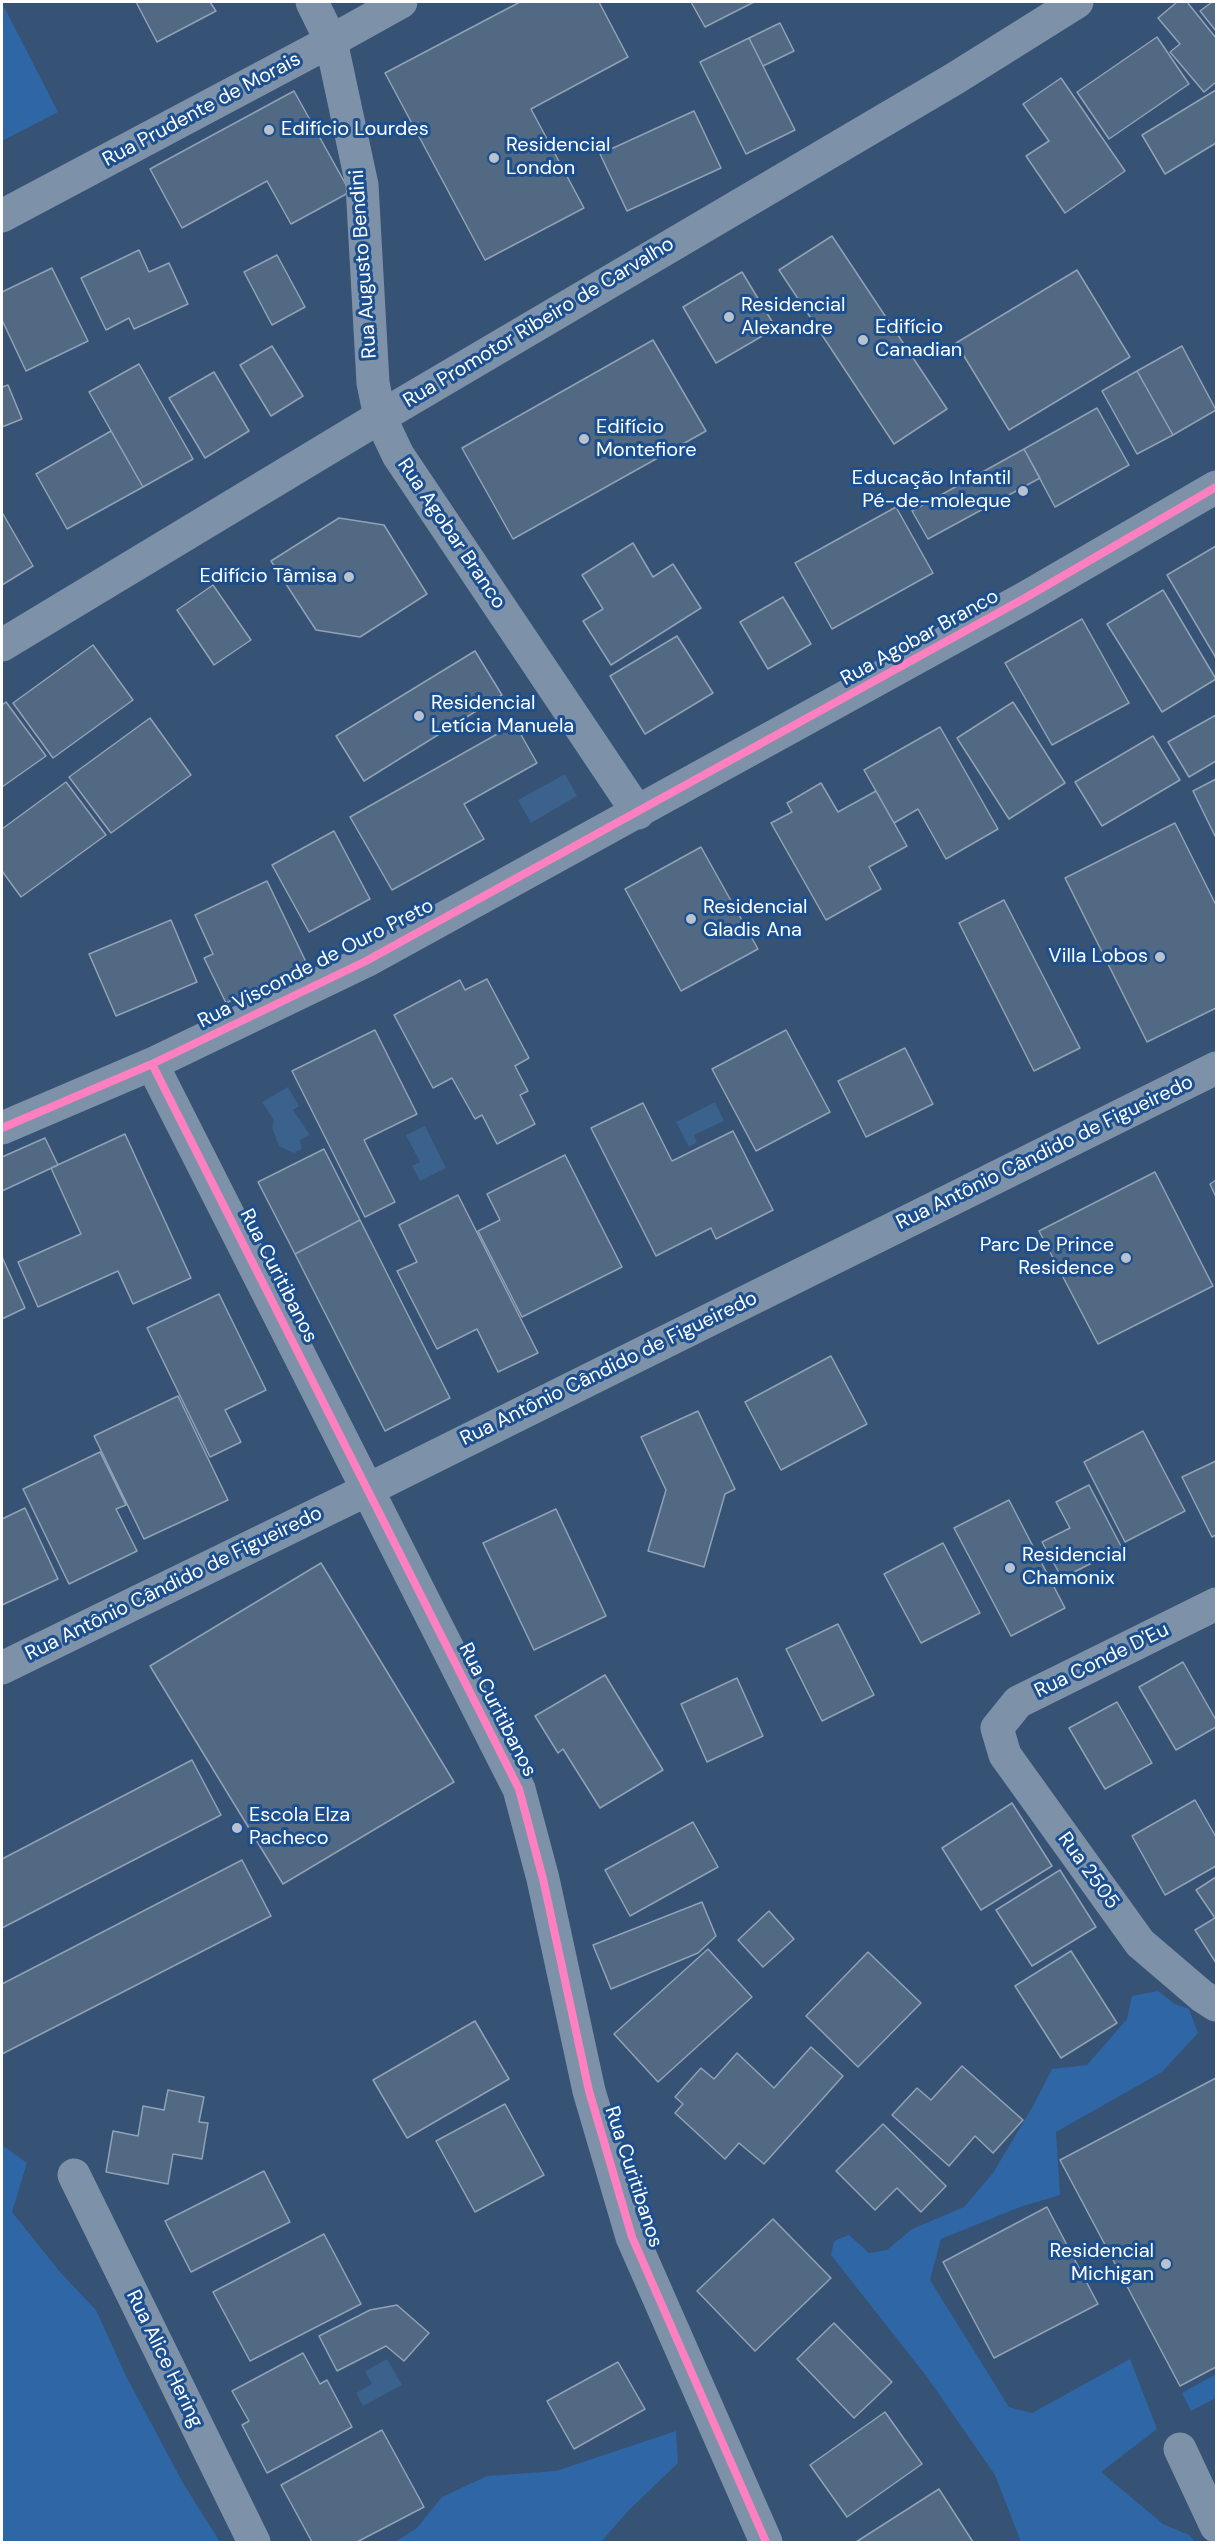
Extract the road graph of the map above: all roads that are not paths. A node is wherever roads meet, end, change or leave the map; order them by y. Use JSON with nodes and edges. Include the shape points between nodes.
{"nodes":[{"id":1,"x":312,"y":2,"type":"edge"},
{"id":2,"x":401,"y":2,"type":"edge"},
{"id":3,"x":1077,"y":2,"type":"edge"},
{"id":4,"x":331,"y":41,"type":"junction"},
{"id":5,"x":2,"y":216,"type":"edge"},
{"id":6,"x":380,"y":417,"type":"junction"},
{"id":7,"x":1216,"y":487,"type":"edge"},
{"id":8,"x":2,"y":645,"type":"edge"},
{"id":9,"x":638,"y":813,"type":"junction"},
{"id":10,"x":152,"y":1064,"type":"junction"},
{"id":11,"x":1216,"y":1068,"type":"edge"},
{"id":12,"x":2,"y":1128,"type":"edge"},
{"id":13,"x":367,"y":1490,"type":"junction"},
{"id":14,"x":1216,"y":1604,"type":"edge"},
{"id":15,"x":2,"y":1668,"type":"edge"},
{"id":16,"x":997,"y":1728,"type":"joint"},
{"id":17,"x":1209,"y":2001,"type":"edge"},
{"id":18,"x":74,"y":2175,"type":"dead end"},
{"id":19,"x":1180,"y":2449,"type":"dead end"},
{"id":20,"x":1216,"y":2526,"type":"edge"},
{"id":21,"x":254,"y":2542,"type":"edge"},
{"id":22,"x":766,"y":2542,"type":"edge"}],
"edges":[{"from":1,"to":4,"type":"street","name":"Rua Augusto Bendini"},
{"from":2,"to":4,"type":"street","name":"Rua Prudente de Morais"},
{"from":3,"to":6,"type":"street","name":"Rua Promotor Ribeiro de Carvalho","via":[[954,79]]},
{"from":4,"to":5,"type":"street","name":"Rua Prudente de Morais"},
{"from":4,"to":6,"type":"street","name":"Rua Augusto Bendini","via":[[362,185],[373,383]]},
{"from":6,"to":8,"type":"street","name":"Rua Promotor Ribeiro de Carvalho"},
{"from":6,"to":9,"type":"street","name":"Rua Agobar Branco","via":[[398,455]]},
{"from":7,"to":9,"type":"street","name":"Rua Agobar Branco","via":[[1026,598]]},
{"from":9,"to":10,"type":"street","name":"Rua Visconde de Ouro Preto","via":[[366,961]]},
{"from":10,"to":12,"type":"street","name":"Rua Visconde de Ouro Preto"},
{"from":10,"to":13,"type":"street","name":"Rua Curitibanos"},
{"from":11,"to":13,"type":"street","name":"Rua Antônio Cândido de Figueiredo"},
{"from":13,"to":15,"type":"street","name":"Rua Antônio Cândido de Figueiredo"},
{"from":13,"to":22,"type":"street","name":"Rua Curitibanos","via":[[519,1790],[543,1879],[589,2091],[632,2237]]},
{"from":14,"to":16,"type":"street","name":"Rua Conde D'Eu","via":[[1018,1702]]},
{"from":16,"to":17,"type":"street","name":"Rua 2505","via":[[1005,1755],[1140,1943]]},
{"from":18,"to":21,"type":"street","name":"Rua Alice Hering"},
{"from":19,"to":20,"type":"street"}]}
